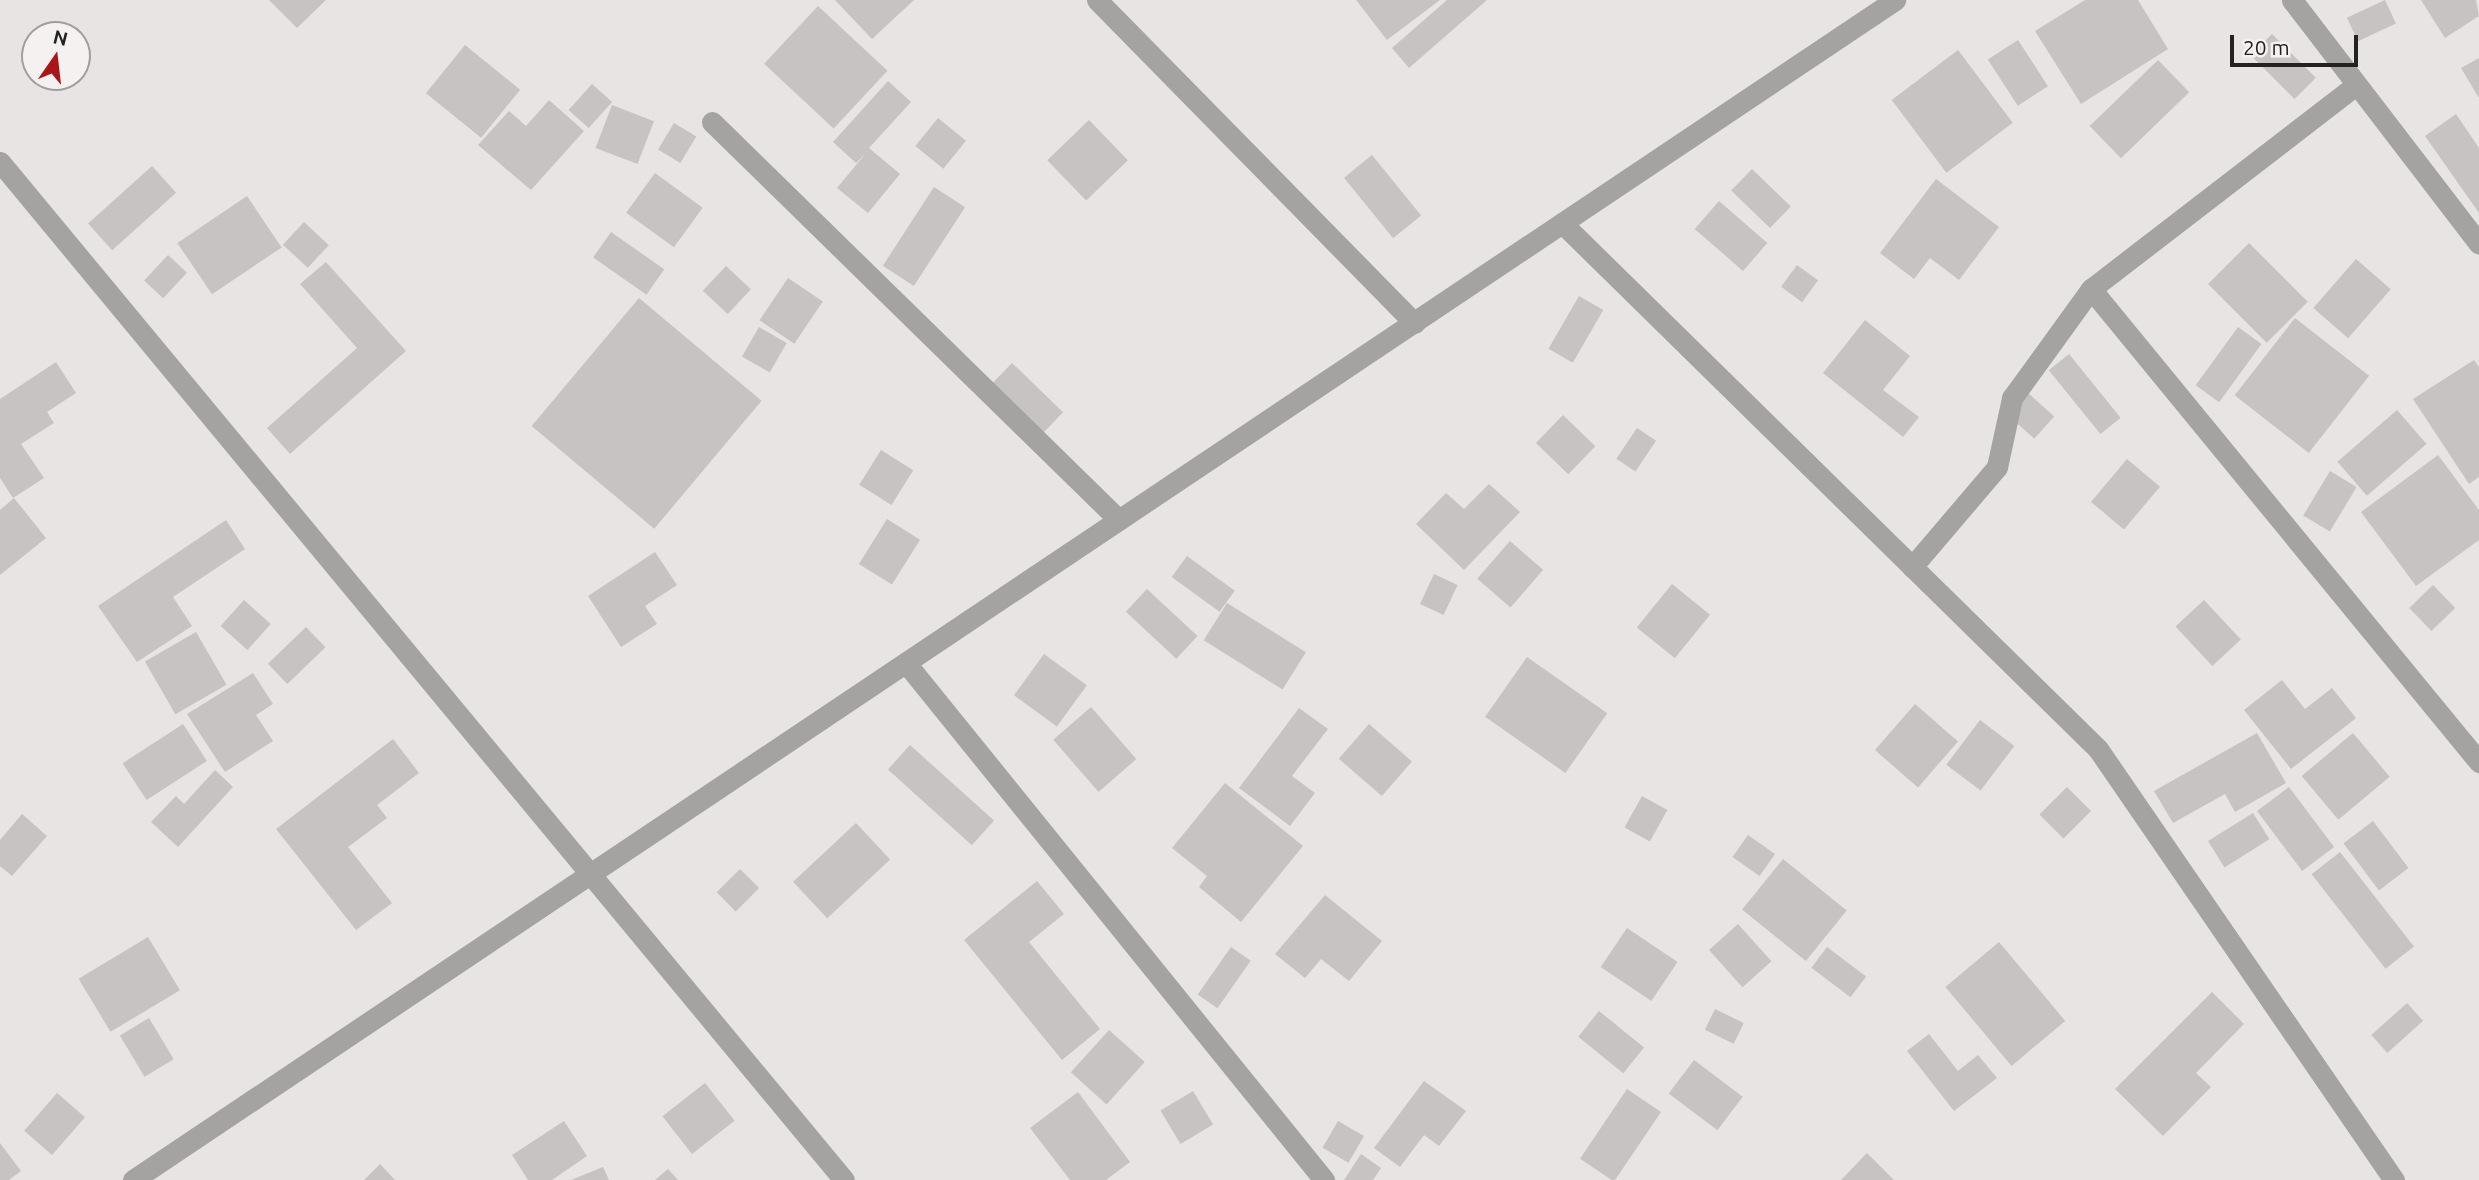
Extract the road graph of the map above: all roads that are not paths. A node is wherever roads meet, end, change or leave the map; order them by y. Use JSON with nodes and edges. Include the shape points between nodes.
{"nodes":[{"id":1,"x":1097,"y":0,"type":"edge"},
{"id":2,"x":1895,"y":0,"type":"edge"},
{"id":3,"x":2292,"y":0,"type":"edge"},
{"id":4,"x":2356,"y":85,"type":"junction"},
{"id":5,"x":712,"y":122,"type":"dead end"},
{"id":6,"x":0,"y":162,"type":"edge"},
{"id":7,"x":1562,"y":223,"type":"junction"},
{"id":8,"x":2479,"y":244,"type":"edge"},
{"id":9,"x":2091,"y":289,"type":"junction"},
{"id":10,"x":1413,"y":323,"type":"junction"},
{"id":11,"x":1119,"y":520,"type":"junction"},
{"id":12,"x":1912,"y":567,"type":"junction"},
{"id":13,"x":906,"y":663,"type":"junction"},
{"id":14,"x":2479,"y":762,"type":"edge"},
{"id":15,"x":587,"y":876,"type":"junction"},
{"id":16,"x":133,"y":1180,"type":"edge"},
{"id":17,"x":844,"y":1180,"type":"edge"},
{"id":18,"x":1324,"y":1180,"type":"edge"},
{"id":19,"x":2394,"y":1180,"type":"edge"}],
"edges":[{"from":1,"to":10,"type":"street"},
{"from":2,"to":7,"type":"street"},
{"from":3,"to":4,"type":"street"},
{"from":4,"to":8,"type":"street"},
{"from":4,"to":9,"type":"street"},
{"from":5,"to":11,"type":"street"},
{"from":6,"to":15,"type":"street"},
{"from":7,"to":10,"type":"street"},
{"from":7,"to":12,"type":"street"},
{"from":9,"to":12,"type":"street","via":[[2012,398],[1997,467]]},
{"from":9,"to":14,"type":"street"},
{"from":10,"to":11,"type":"street"},
{"from":11,"to":13,"type":"street"},
{"from":12,"to":19,"type":"street","via":[[2098,750]]},
{"from":13,"to":15,"type":"street"},
{"from":13,"to":18,"type":"street"},
{"from":15,"to":16,"type":"street"},
{"from":15,"to":17,"type":"street"}]}
